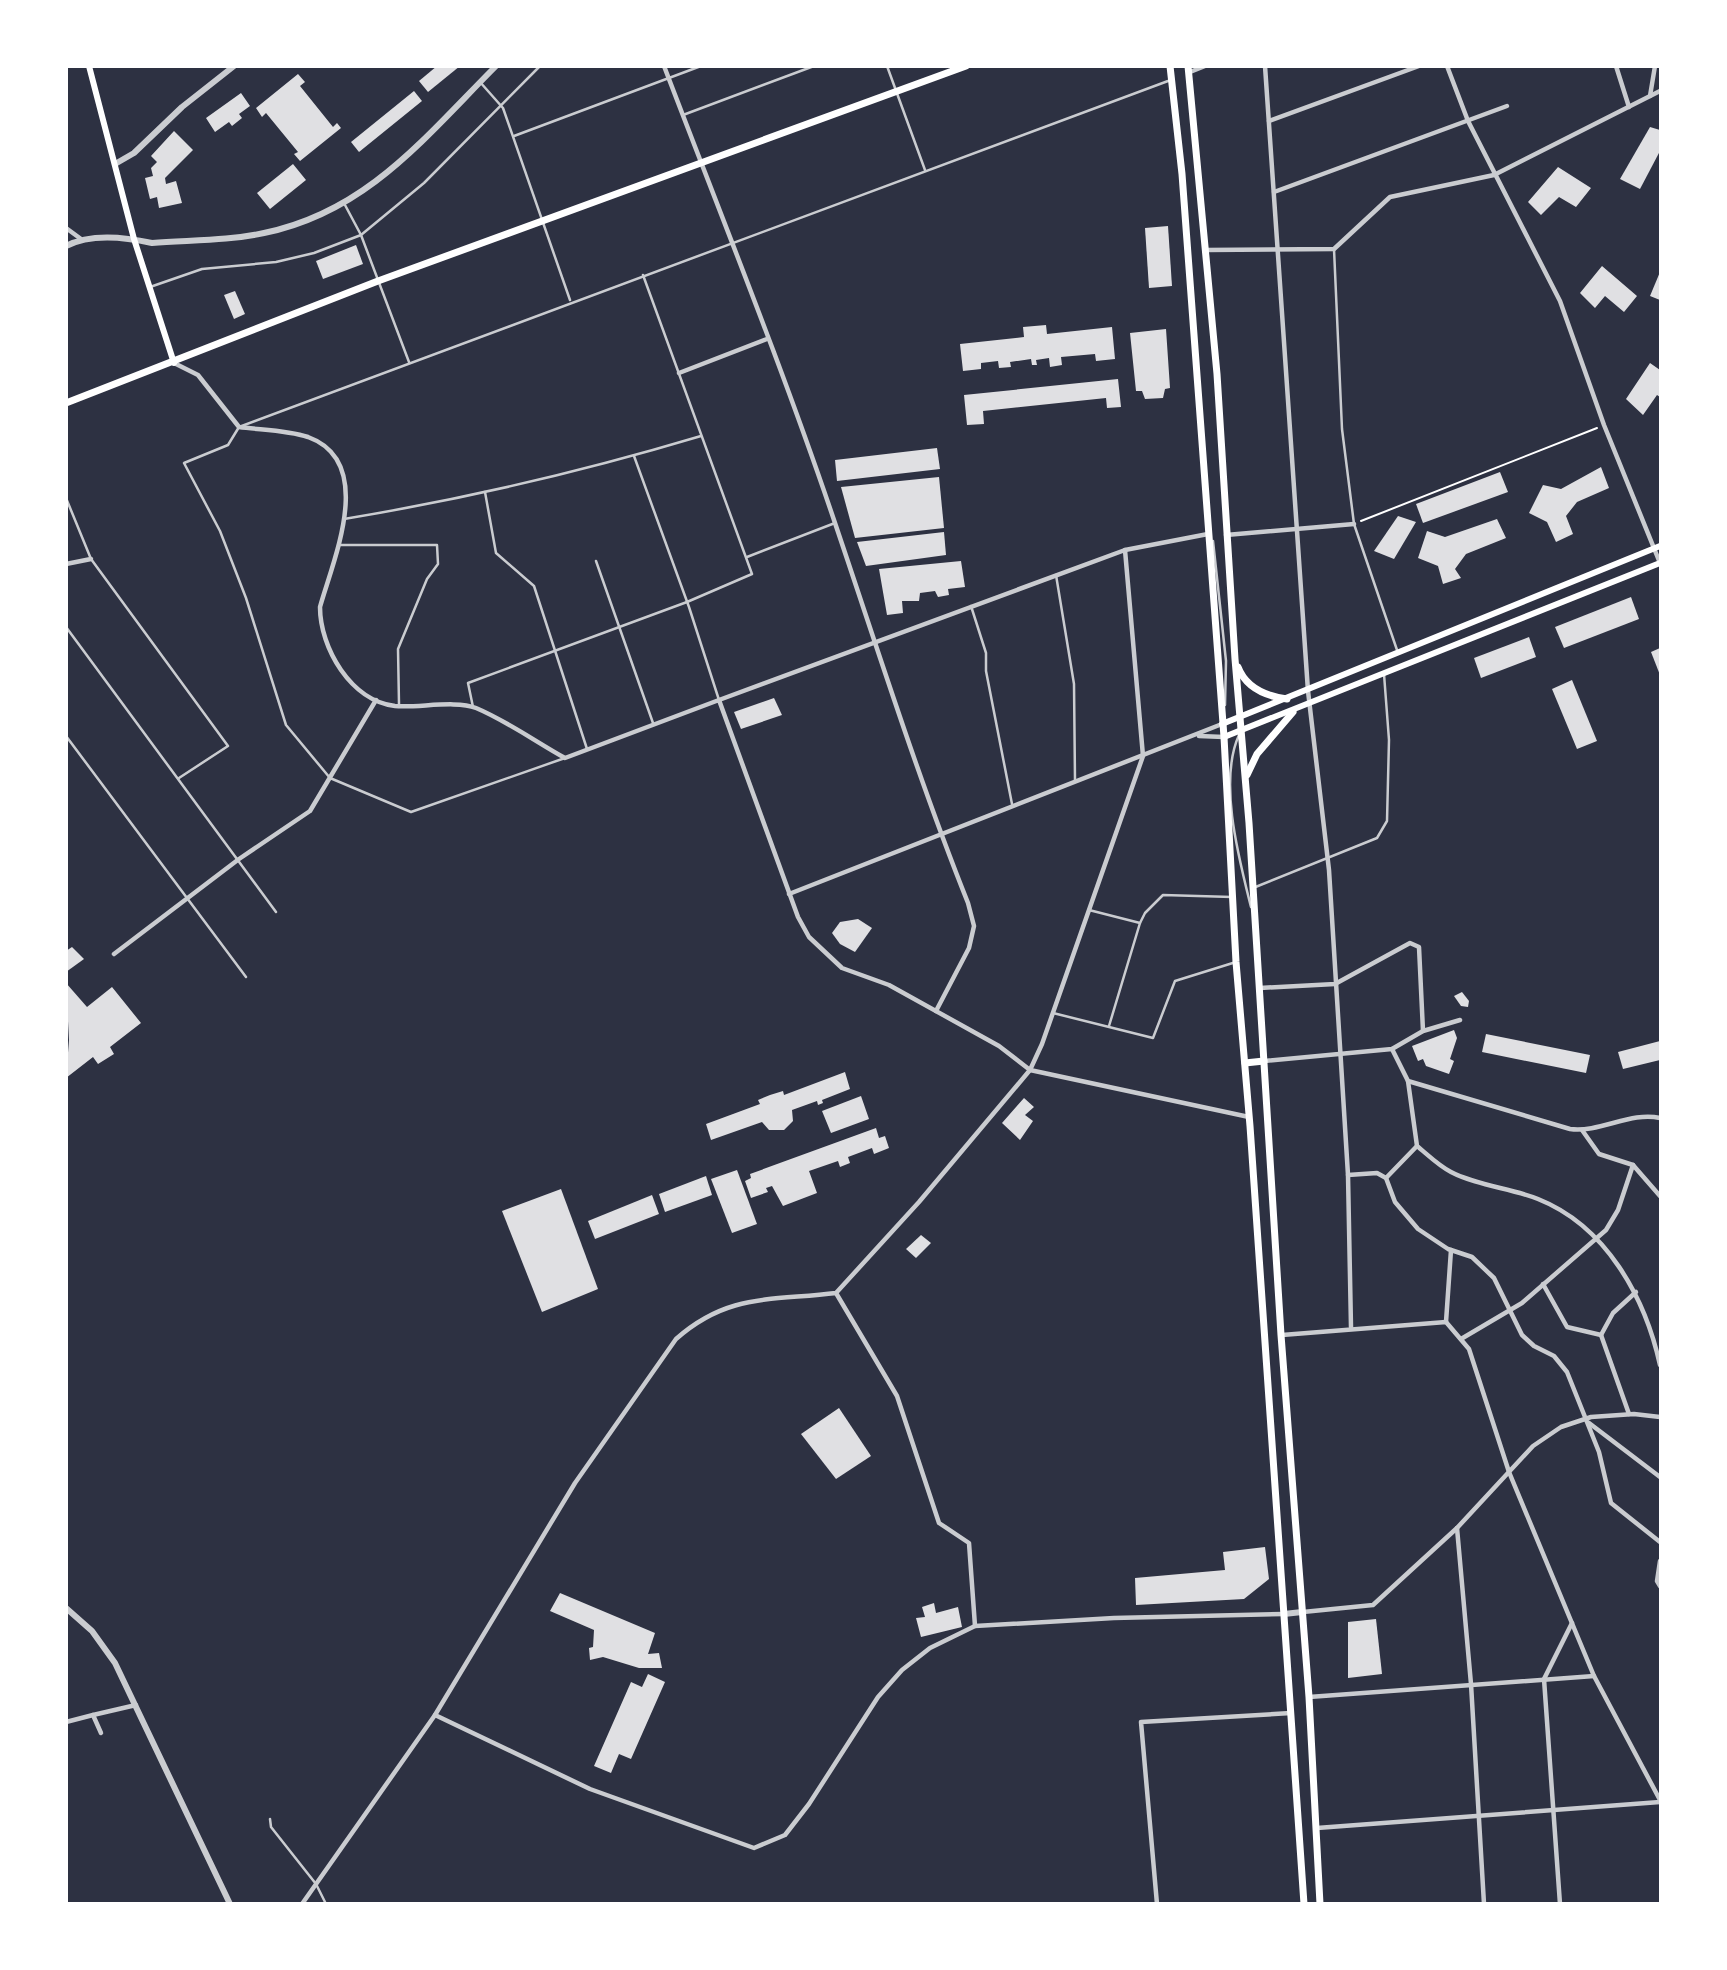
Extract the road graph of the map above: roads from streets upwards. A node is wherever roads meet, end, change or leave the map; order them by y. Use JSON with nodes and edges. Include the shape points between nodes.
{"nodes":[{"id":1,"x":89,"y":66,"type":"edge"},
{"id":2,"x":234,"y":66,"type":"edge"},
{"id":3,"x":496,"y":66,"type":"edge"},
{"id":4,"x":664,"y":66,"type":"edge"},
{"id":5,"x":967,"y":66,"type":"edge"},
{"id":6,"x":1170,"y":66,"type":"edge"},
{"id":7,"x":1205,"y":66,"type":"edge"},
{"id":8,"x":1265,"y":66,"type":"edge"},
{"id":9,"x":1419,"y":66,"type":"edge"},
{"id":10,"x":1447,"y":66,"type":"edge"},
{"id":11,"x":1616,"y":66,"type":"edge"},
{"id":12,"x":1656,"y":66,"type":"edge"},
{"id":13,"x":1189,"y":69,"type":"edge"},
{"id":14,"x":1661,"y":90,"type":"edge"},
{"id":15,"x":1650,"y":96,"type":"junction"},
{"id":16,"x":1507,"y":107,"type":"dead end"},
{"id":17,"x":1629,"y":107,"type":"junction"},
{"id":18,"x":1269,"y":121,"type":"junction"},
{"id":19,"x":1468,"y":121,"type":"junction"},
{"id":20,"x":701,"y":163,"type":"junction"},
{"id":21,"x":115,"y":164,"type":"junction"},
{"id":22,"x":1494,"y":175,"type":"junction"},
{"id":23,"x":1274,"y":192,"type":"junction"},
{"id":24,"x":66,"y":228,"type":"edge"},
{"id":25,"x":81,"y":239,"type":"junction"},
{"id":26,"x":134,"y":239,"type":"junction"},
{"id":27,"x":66,"y":246,"type":"edge"},
{"id":28,"x":1278,"y":249,"type":"junction"},
{"id":29,"x":1206,"y":250,"type":"junction"},
{"id":30,"x":767,"y":339,"type":"junction"},
{"id":31,"x":174,"y":363,"type":"junction"},
{"id":32,"x":679,"y":373,"type":"road end"},
{"id":33,"x":66,"y":403,"type":"edge"},
{"id":34,"x":1354,"y":524,"type":"road end"},
{"id":35,"x":1298,"y":530,"type":"junction"},
{"id":36,"x":1208,"y":534,"type":"junction"},
{"id":37,"x":1226,"y":535,"type":"junction"},
{"id":38,"x":1661,"y":546,"type":"edge"},
{"id":39,"x":1653,"y":548,"type":"junction"},
{"id":40,"x":1125,"y":550,"type":"junction"},
{"id":41,"x":91,"y":559,"type":"road end"},
{"id":42,"x":1660,"y":563,"type":"edge"},
{"id":43,"x":66,"y":564,"type":"edge"},
{"id":44,"x":872,"y":641,"type":"junction"},
{"id":45,"x":1235,"y":659,"type":"junction"},
{"id":46,"x":1308,"y":691,"type":"junction"},
{"id":47,"x":1286,"y":699,"type":"junction"},
{"id":48,"x":376,"y":700,"type":"junction"},
{"id":49,"x":719,"y":700,"type":"junction"},
{"id":50,"x":1309,"y":704,"type":"junction"},
{"id":51,"x":1293,"y":712,"type":"junction"},
{"id":52,"x":1240,"y":718,"type":"junction"},
{"id":53,"x":1222,"y":724,"type":"junction"},
{"id":54,"x":1241,"y":732,"type":"junction"},
{"id":55,"x":1198,"y":736,"type":"junction"},
{"id":56,"x":1224,"y":737,"type":"junction"},
{"id":57,"x":1143,"y":756,"type":"junction"},
{"id":58,"x":1246,"y":779,"type":"junction"},
{"id":59,"x":941,"y":835,"type":"junction"},
{"id":60,"x":789,"y":894,"type":"junction"},
{"id":61,"x":114,"y":954,"type":"dead end"},
{"id":62,"x":1335,"y":984,"type":"junction"},
{"id":63,"x":1260,"y":988,"type":"junction"},
{"id":64,"x":936,"y":1011,"type":"junction"},
{"id":65,"x":1460,"y":1020,"type":"dead end"},
{"id":66,"x":1423,"y":1031,"type":"junction"},
{"id":67,"x":1392,"y":1049,"type":"junction"},
{"id":68,"x":1341,"y":1054,"type":"junction"},
{"id":69,"x":1264,"y":1061,"type":"junction"},
{"id":70,"x":1245,"y":1063,"type":"junction"},
{"id":71,"x":1030,"y":1070,"type":"junction"},
{"id":72,"x":1408,"y":1081,"type":"junction"},
{"id":73,"x":1267,"y":1115,"type":"junction"},
{"id":74,"x":1249,"y":1117,"type":"junction"},
{"id":75,"x":1661,"y":1118,"type":"edge"},
{"id":76,"x":1582,"y":1130,"type":"junction"},
{"id":77,"x":1417,"y":1146,"type":"junction"},
{"id":78,"x":1633,"y":1166,"type":"junction"},
{"id":79,"x":1348,"y":1175,"type":"junction"},
{"id":80,"x":1386,"y":1178,"type":"junction"},
{"id":81,"x":1661,"y":1196,"type":"edge"},
{"id":82,"x":1595,"y":1239,"type":"junction"},
{"id":83,"x":1451,"y":1250,"type":"junction"},
{"id":84,"x":1543,"y":1284,"type":"junction"},
{"id":85,"x":1636,"y":1292,"type":"junction"},
{"id":86,"x":836,"y":1293,"type":"junction"},
{"id":87,"x":1510,"y":1310,"type":"junction"},
{"id":88,"x":1446,"y":1322,"type":"junction"},
{"id":89,"x":1351,"y":1327,"type":"junction"},
{"id":90,"x":1281,"y":1335,"type":"junction"},
{"id":91,"x":1601,"y":1335,"type":"junction"},
{"id":92,"x":1461,"y":1339,"type":"junction"},
{"id":93,"x":1661,"y":1365,"type":"edge"},
{"id":94,"x":1629,"y":1414,"type":"junction"},
{"id":95,"x":1661,"y":1417,"type":"edge"},
{"id":96,"x":1586,"y":1419,"type":"junction"},
{"id":97,"x":1509,"y":1472,"type":"junction"},
{"id":98,"x":1661,"y":1477,"type":"edge"},
{"id":99,"x":1457,"y":1528,"type":"junction"},
{"id":100,"x":1661,"y":1542,"type":"edge"},
{"id":101,"x":1661,"y":1561,"type":"edge"},
{"id":102,"x":1661,"y":1586,"type":"edge"},
{"id":103,"x":66,"y":1608,"type":"edge"},
{"id":104,"x":1302,"y":1612,"type":"junction"},
{"id":105,"x":1284,"y":1614,"type":"junction"},
{"id":106,"x":1572,"y":1622,"type":"junction"},
{"id":107,"x":975,"y":1626,"type":"junction"},
{"id":108,"x":1594,"y":1676,"type":"junction"},
{"id":109,"x":1544,"y":1679,"type":"junction"},
{"id":110,"x":1471,"y":1684,"type":"junction"},
{"id":111,"x":1310,"y":1697,"type":"junction"},
{"id":112,"x":137,"y":1705,"type":"junction"},
{"id":113,"x":1291,"y":1713,"type":"junction"},
{"id":114,"x":93,"y":1715,"type":"junction"},
{"id":115,"x":435,"y":1715,"type":"junction"},
{"id":116,"x":66,"y":1721,"type":"edge"},
{"id":117,"x":101,"y":1733,"type":"dead end"},
{"id":118,"x":1661,"y":1801,"type":"edge"},
{"id":119,"x":1554,"y":1811,"type":"junction"},
{"id":120,"x":1479,"y":1815,"type":"junction"},
{"id":121,"x":1317,"y":1828,"type":"junction"},
{"id":122,"x":230,"y":1903,"type":"edge"},
{"id":123,"x":302,"y":1903,"type":"edge"},
{"id":124,"x":1157,"y":1903,"type":"edge"},
{"id":125,"x":1304,"y":1903,"type":"edge"},
{"id":126,"x":1320,"y":1903,"type":"edge"},
{"id":127,"x":1484,"y":1903,"type":"edge"},
{"id":128,"x":1560,"y":1903,"type":"edge"}],
"edges":[{"from":1,"to":21,"type":"main road"},
{"from":2,"to":21,"type":"street","via":[[134,153]]},
{"from":3,"to":26,"type":"street","via":[[390,172],[345,205],[302,224],[262,234],[152,243]]},
{"from":4,"to":20,"type":"street"},
{"from":5,"to":20,"type":"main road"},
{"from":6,"to":36,"type":"main road"},
{"from":7,"to":13,"type":"street"},
{"from":8,"to":18,"type":"street"},
{"from":9,"to":18,"type":"street"},
{"from":10,"to":19,"type":"street"},
{"from":11,"to":17,"type":"street"},
{"from":12,"to":15,"type":"street"},
{"from":13,"to":29,"type":"main road"},
{"from":14,"to":15,"type":"street"},
{"from":15,"to":17,"type":"street"},
{"from":16,"to":19,"type":"street"},
{"from":17,"to":22,"type":"street"},
{"from":18,"to":23,"type":"street"},
{"from":19,"to":22,"type":"street"},
{"from":19,"to":23,"type":"street"},
{"from":20,"to":30,"type":"street"},
{"from":20,"to":31,"type":"main road","via":[[378,281]]},
{"from":21,"to":26,"type":"main road"},
{"from":22,"to":28,"type":"street","via":[[1390,197],[1334,249]]},
{"from":22,"to":39,"type":"street","via":[[1560,301]]},
{"from":23,"to":28,"type":"street"},
{"from":24,"to":25,"type":"street"},
{"from":25,"to":26,"type":"street"},
{"from":25,"to":27,"type":"street"},
{"from":26,"to":31,"type":"main road"},
{"from":28,"to":29,"type":"street"},
{"from":28,"to":35,"type":"street"},
{"from":29,"to":37,"type":"main road"},
{"from":30,"to":32,"type":"street"},
{"from":30,"to":44,"type":"street","via":[[835,523]]},
{"from":31,"to":33,"type":"main road"},
{"from":31,"to":48,"type":"street","via":[[198,375],[239,426],[308,437],[327,451],[341,470],[346,483],[344,519],[320,607],[323,636],[349,680]]},
{"from":34,"to":35,"type":"street"},
{"from":35,"to":37,"type":"street"},
{"from":35,"to":46,"type":"street"},
{"from":36,"to":40,"type":"street"},
{"from":36,"to":53,"type":"main road"},
{"from":37,"to":45,"type":"main road"},
{"from":38,"to":39,"type":"main road"},
{"from":39,"to":42,"type":"street"},
{"from":39,"to":46,"type":"main road"},
{"from":40,"to":44,"type":"street"},
{"from":40,"to":57,"type":"street"},
{"from":41,"to":43,"type":"street"},
{"from":42,"to":50,"type":"main road"},
{"from":44,"to":49,"type":"street"},
{"from":44,"to":59,"type":"street"},
{"from":45,"to":47,"type":"main road","via":[[1254,689]]},
{"from":45,"to":52,"type":"main road"},
{"from":46,"to":47,"type":"main road"},
{"from":46,"to":50,"type":"street"},
{"from":47,"to":52,"type":"main road"},
{"from":48,"to":49,"type":"street","via":[[399,706],[474,707],[565,758]]},
{"from":48,"to":61,"type":"street","via":[[310,811]]},
{"from":49,"to":60,"type":"street"},
{"from":50,"to":51,"type":"main road"},
{"from":50,"to":62,"type":"street","via":[[1328,858]]},
{"from":51,"to":54,"type":"main road"},
{"from":51,"to":58,"type":"main road","via":[[1257,754]]},
{"from":52,"to":53,"type":"main road"},
{"from":52,"to":54,"type":"main road"},
{"from":53,"to":55,"type":"street"},
{"from":53,"to":56,"type":"main road"},
{"from":54,"to":56,"type":"main road"},
{"from":54,"to":58,"type":"main road"},
{"from":55,"to":56,"type":"street"},
{"from":55,"to":57,"type":"street"},
{"from":56,"to":70,"type":"main road"},
{"from":57,"to":59,"type":"street"},
{"from":57,"to":71,"type":"street"},
{"from":58,"to":63,"type":"main road"},
{"from":59,"to":60,"type":"street"},
{"from":59,"to":64,"type":"street","via":[[974,926],[969,948]]},
{"from":60,"to":64,"type":"street","via":[[809,937],[842,968],[875,978]]},
{"from":62,"to":63,"type":"street"},
{"from":62,"to":66,"type":"street","via":[[1410,943],[1419,947]]},
{"from":62,"to":68,"type":"street"},
{"from":63,"to":69,"type":"main road"},
{"from":64,"to":71,"type":"street","via":[[999,1046]]},
{"from":65,"to":66,"type":"street"},
{"from":66,"to":67,"type":"street"},
{"from":67,"to":68,"type":"street"},
{"from":67,"to":72,"type":"street"},
{"from":68,"to":69,"type":"street"},
{"from":68,"to":79,"type":"street"},
{"from":69,"to":70,"type":"main road"},
{"from":69,"to":73,"type":"main road"},
{"from":70,"to":74,"type":"main road"},
{"from":71,"to":74,"type":"street"},
{"from":71,"to":86,"type":"street"},
{"from":72,"to":76,"type":"street"},
{"from":72,"to":77,"type":"street"},
{"from":73,"to":74,"type":"main road"},
{"from":73,"to":90,"type":"main road"},
{"from":74,"to":105,"type":"main road"},
{"from":75,"to":76,"type":"street"},
{"from":76,"to":78,"type":"street","via":[[1599,1154]]},
{"from":77,"to":80,"type":"street"},
{"from":77,"to":82,"type":"street","via":[[1451,1172],[1539,1199],[1572,1216]]},
{"from":78,"to":81,"type":"street"},
{"from":78,"to":82,"type":"street","via":[[1618,1210]]},
{"from":79,"to":80,"type":"street","via":[[1377,1173]]},
{"from":79,"to":89,"type":"street"},
{"from":80,"to":83,"type":"street","via":[[1395,1202],[1418,1229]]},
{"from":82,"to":84,"type":"street"},
{"from":82,"to":85,"type":"street"},
{"from":83,"to":87,"type":"street","via":[[1472,1257],[1494,1278]]},
{"from":83,"to":88,"type":"street"},
{"from":84,"to":87,"type":"street"},
{"from":84,"to":91,"type":"street","via":[[1567,1327]]},
{"from":85,"to":91,"type":"street","via":[[1613,1313]]},
{"from":85,"to":93,"type":"street"},
{"from":86,"to":107,"type":"street","via":[[897,1396],[939,1524],[969,1543]]},
{"from":86,"to":115,"type":"street","via":[[721,1308],[676,1339],[575,1483]]},
{"from":87,"to":92,"type":"street"},
{"from":87,"to":96,"type":"street","via":[[1522,1335],[1554,1356],[1567,1372]]},
{"from":88,"to":89,"type":"street"},
{"from":88,"to":92,"type":"street"},
{"from":89,"to":90,"type":"street"},
{"from":90,"to":104,"type":"main road"},
{"from":91,"to":94,"type":"street"},
{"from":92,"to":97,"type":"street","via":[[1469,1349]]},
{"from":94,"to":95,"type":"street"},
{"from":94,"to":96,"type":"street"},
{"from":96,"to":97,"type":"street","via":[[1561,1427],[1533,1446]]},
{"from":96,"to":98,"type":"street"},
{"from":96,"to":100,"type":"street","via":[[1611,1503]]},
{"from":97,"to":99,"type":"street"},
{"from":97,"to":106,"type":"street"},
{"from":99,"to":104,"type":"street","via":[[1373,1605]]},
{"from":99,"to":110,"type":"street"},
{"from":101,"to":102,"type":"street","via":[[1657,1581]]},
{"from":103,"to":112,"type":"street","via":[[104,1646]]},
{"from":104,"to":105,"type":"street"},
{"from":104,"to":111,"type":"main road"},
{"from":105,"to":107,"type":"street"},
{"from":105,"to":113,"type":"main road"},
{"from":106,"to":108,"type":"street"},
{"from":106,"to":109,"type":"street"},
{"from":107,"to":115,"type":"street","via":[[930,1648],[902,1670],[878,1697],[785,1835],[754,1848],[590,1789]]},
{"from":108,"to":109,"type":"street"},
{"from":108,"to":118,"type":"street"},
{"from":109,"to":110,"type":"street"},
{"from":109,"to":119,"type":"street"},
{"from":110,"to":111,"type":"street"},
{"from":110,"to":120,"type":"street"},
{"from":111,"to":121,"type":"main road"},
{"from":112,"to":114,"type":"street"},
{"from":112,"to":122,"type":"street"},
{"from":113,"to":124,"type":"street","via":[[1141,1721]]},
{"from":113,"to":125,"type":"main road"},
{"from":114,"to":116,"type":"street"},
{"from":114,"to":117,"type":"street"},
{"from":115,"to":123,"type":"street"},
{"from":118,"to":119,"type":"street"},
{"from":119,"to":120,"type":"street"},
{"from":119,"to":128,"type":"street"},
{"from":120,"to":121,"type":"street"},
{"from":120,"to":127,"type":"street"},
{"from":121,"to":126,"type":"main road"}]}
